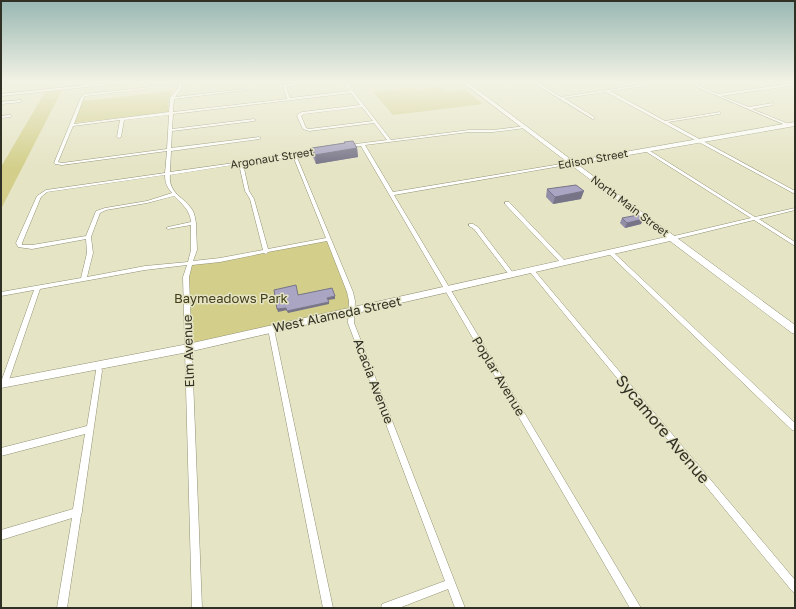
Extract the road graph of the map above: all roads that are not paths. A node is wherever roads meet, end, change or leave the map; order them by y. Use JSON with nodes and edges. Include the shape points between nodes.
{"nodes":[{"id":1,"x":78,"y":110,"type":"edge"},
{"id":2,"x":192,"y":110,"type":"edge"},
{"id":3,"x":325,"y":110,"type":"edge"},
{"id":4,"x":365,"y":110,"type":"edge"},
{"id":5,"x":503,"y":110,"type":"edge"},
{"id":6,"x":581,"y":110,"type":"edge"},
{"id":7,"x":643,"y":110,"type":"edge"},
{"id":8,"x":756,"y":110,"type":"edge"},
{"id":9,"x":170,"y":113,"type":"junction"},
{"id":10,"x":719,"y":113,"type":"dead end"},
{"id":11,"x":10,"y":116,"type":"dead end"},
{"id":12,"x":1,"y":117,"type":"edge"},
{"id":13,"x":593,"y":118,"type":"dead end"},
{"id":14,"x":122,"y":119,"type":"junction"},
{"id":15,"x":254,"y":120,"type":"dead end"},
{"id":16,"x":374,"y":122,"type":"junction"},
{"id":17,"x":664,"y":122,"type":"junction"},
{"id":18,"x":72,"y":125,"type":"junction"},
{"id":19,"x":792,"y":125,"type":"edge"},
{"id":20,"x":525,"y":127,"type":"junction"},
{"id":21,"x":170,"y":130,"type":"junction"},
{"id":22,"x":119,"y":137,"type":"dead end"},
{"id":23,"x":259,"y":138,"type":"dead end"},
{"id":24,"x":390,"y":141,"type":"junction"},
{"id":25,"x":699,"y":141,"type":"junction"},
{"id":26,"x":362,"y":144,"type":"junction"},
{"id":27,"x":342,"y":147,"type":"edge"},
{"id":28,"x":169,"y":150,"type":"junction"},
{"id":29,"x":321,"y":150,"type":"edge"},
{"id":30,"x":646,"y":150,"type":"junction"},
{"id":31,"x":294,"y":154,"type":"junction"},
{"id":32,"x":241,"y":163,"type":"junction"},
{"id":33,"x":572,"y":163,"type":"junction"},
{"id":34,"x":168,"y":173,"type":"junction"},
{"id":35,"x":795,"y":187,"type":"edge"},
{"id":36,"x":787,"y":189,"type":"junction"},
{"id":37,"x":795,"y":193,"type":"edge"},
{"id":38,"x":175,"y":194,"type":"junction"},
{"id":39,"x":392,"y":194,"type":"junction"},
{"id":40,"x":507,"y":202,"type":"dead end"},
{"id":41,"x":795,"y":209,"type":"edge"},
{"id":42,"x":754,"y":219,"type":"junction"},
{"id":43,"x":194,"y":223,"type":"junction"},
{"id":44,"x":471,"y":225,"type":"dead end"},
{"id":45,"x":168,"y":228,"type":"dead end"},
{"id":46,"x":88,"y":237,"type":"junction"},
{"id":47,"x":672,"y":238,"type":"junction"},
{"id":48,"x":329,"y":239,"type":"junction"},
{"id":49,"x":795,"y":244,"type":"edge"},
{"id":50,"x":266,"y":252,"type":"junction"},
{"id":51,"x":611,"y":252,"type":"junction"},
{"id":52,"x":564,"y":263,"type":"junction"},
{"id":53,"x":191,"y":264,"type":"junction"},
{"id":54,"x":532,"y":270,"type":"junction"},
{"id":55,"x":512,"y":275,"type":"junction"},
{"id":56,"x":84,"y":278,"type":"junction"},
{"id":57,"x":38,"y":287,"type":"junction"},
{"id":58,"x":448,"y":290,"type":"junction"},
{"id":59,"x":1,"y":294,"type":"edge"},
{"id":60,"x":351,"y":311,"type":"junction"},
{"id":61,"x":271,"y":329,"type":"junction"},
{"id":62,"x":795,"y":330,"type":"edge"},
{"id":63,"x":188,"y":348,"type":"junction"},
{"id":64,"x":98,"y":365,"type":"junction"},
{"id":65,"x":3,"y":383,"type":"edge"},
{"id":66,"x":795,"y":428,"type":"edge"},
{"id":67,"x":90,"y":429,"type":"junction"},
{"id":68,"x":1,"y":452,"type":"edge"},
{"id":69,"x":78,"y":512,"type":"junction"},
{"id":70,"x":1,"y":535,"type":"edge"},
{"id":71,"x":451,"y":583,"type":"junction"},
{"id":72,"x":795,"y":588,"type":"edge"},
{"id":73,"x":62,"y":608,"type":"edge"},
{"id":74,"x":196,"y":608,"type":"edge"},
{"id":75,"x":328,"y":608,"type":"edge"},
{"id":76,"x":386,"y":608,"type":"edge"},
{"id":77,"x":460,"y":608,"type":"edge"},
{"id":78,"x":636,"y":608,"type":"edge"}],
"edges":[{"from":1,"to":18,"type":"street"},
{"from":2,"to":9,"type":"street"},
{"from":3,"to":16,"type":"street","via":[[299,114],[304,129]]},
{"from":4,"to":16,"type":"street"},
{"from":5,"to":20,"type":"main road","name":"North Main Street"},
{"from":6,"to":13,"type":"street"},
{"from":7,"to":17,"type":"street"},
{"from":8,"to":19,"type":"street"},
{"from":9,"to":14,"type":"street"},
{"from":9,"to":21,"type":"street","name":"Elm Avenue"},
{"from":10,"to":17,"type":"street"},
{"from":11,"to":12,"type":"street"},
{"from":14,"to":18,"type":"street"},
{"from":14,"to":22,"type":"street"},
{"from":15,"to":21,"type":"street"},
{"from":16,"to":24,"type":"street"},
{"from":17,"to":25,"type":"street"},
{"from":18,"to":28,"type":"street","via":[[56,163],[58,164]]},
{"from":19,"to":25,"type":"main road","name":"Edison Street"},
{"from":20,"to":24,"type":"street"},
{"from":20,"to":33,"type":"main road","name":"North Main Street"},
{"from":21,"to":28,"type":"street","name":"Elm Avenue"},
{"from":23,"to":28,"type":"street"},
{"from":24,"to":26,"type":"street"},
{"from":25,"to":30,"type":"main road","name":"Edison Street"},
{"from":25,"to":36,"type":"street"},
{"from":26,"to":27,"type":"street"},
{"from":26,"to":39,"type":"street","name":"Poplar Avenue"},
{"from":28,"to":34,"type":"street","name":"Elm Avenue"},
{"from":29,"to":31,"type":"street","name":"Argonaut Street"},
{"from":30,"to":33,"type":"main road","name":"Edison Street"},
{"from":30,"to":42,"type":"street"},
{"from":31,"to":32,"type":"street","name":"Argonaut Street"},
{"from":31,"to":48,"type":"street","name":"Acacia Avenue"},
{"from":32,"to":34,"type":"street","name":"Argonaut Street"},
{"from":32,"to":50,"type":"street"},
{"from":33,"to":39,"type":"street","name":"Edison Street"},
{"from":33,"to":47,"type":"main road","name":"North Main Street"},
{"from":34,"to":38,"type":"street","name":"Elm Avenue","via":[[167,183]]},
{"from":34,"to":46,"type":"street","name":"Argonaut Street","via":[[44,192],[39,196],[19,243],[21,247],[32,247]]},
{"from":35,"to":36,"type":"street"},
{"from":36,"to":37,"type":"street"},
{"from":38,"to":43,"type":"street","name":"Elm Avenue","via":[[191,210]]},
{"from":38,"to":46,"type":"street","via":[[98,212]]},
{"from":39,"to":58,"type":"street","name":"Poplar Avenue"},
{"from":40,"to":52,"type":"street"},
{"from":41,"to":42,"type":"street"},
{"from":42,"to":47,"type":"street"},
{"from":42,"to":49,"type":"street"},
{"from":43,"to":45,"type":"street"},
{"from":43,"to":53,"type":"street","name":"Elm Avenue"},
{"from":44,"to":55,"type":"street"},
{"from":46,"to":56,"type":"street","via":[[90,252]]},
{"from":47,"to":51,"type":"main road","name":"West Alameda Street"},
{"from":47,"to":62,"type":"main road","name":"North Main Street"},
{"from":48,"to":50,"type":"street"},
{"from":48,"to":60,"type":"street","name":"Acacia Avenue","via":[[350,292]]},
{"from":50,"to":53,"type":"street"},
{"from":51,"to":52,"type":"main road","name":"West Alameda Street"},
{"from":51,"to":66,"type":"street"},
{"from":52,"to":54,"type":"main road","name":"West Alameda Street"},
{"from":53,"to":56,"type":"street","via":[[145,268]]},
{"from":53,"to":63,"type":"street","name":"Elm Avenue","via":[[186,277]]},
{"from":54,"to":55,"type":"main road","name":"West Alameda Street"},
{"from":54,"to":72,"type":"street","name":"Sycamore Avenue"},
{"from":55,"to":58,"type":"main road","name":"West Alameda Street"},
{"from":56,"to":57,"type":"street"},
{"from":57,"to":59,"type":"street"},
{"from":57,"to":65,"type":"street"},
{"from":58,"to":60,"type":"main road","name":"West Alameda Street"},
{"from":58,"to":78,"type":"street","name":"Poplar Avenue"},
{"from":60,"to":61,"type":"main road","name":"West Alameda Street"},
{"from":60,"to":71,"type":"street","name":"Acacia Avenue","via":[[351,322]]},
{"from":61,"to":63,"type":"main road","name":"West Alameda Street"},
{"from":61,"to":75,"type":"street"},
{"from":63,"to":64,"type":"main road","name":"West Alameda Street"},
{"from":63,"to":74,"type":"street","name":"Elm Avenue"},
{"from":64,"to":65,"type":"main road","name":"West Alameda Street"},
{"from":64,"to":67,"type":"street"},
{"from":67,"to":68,"type":"street"},
{"from":67,"to":69,"type":"street"},
{"from":69,"to":70,"type":"street"},
{"from":69,"to":73,"type":"street"},
{"from":71,"to":76,"type":"street"},
{"from":71,"to":77,"type":"street","name":"Acacia Avenue"}]}
